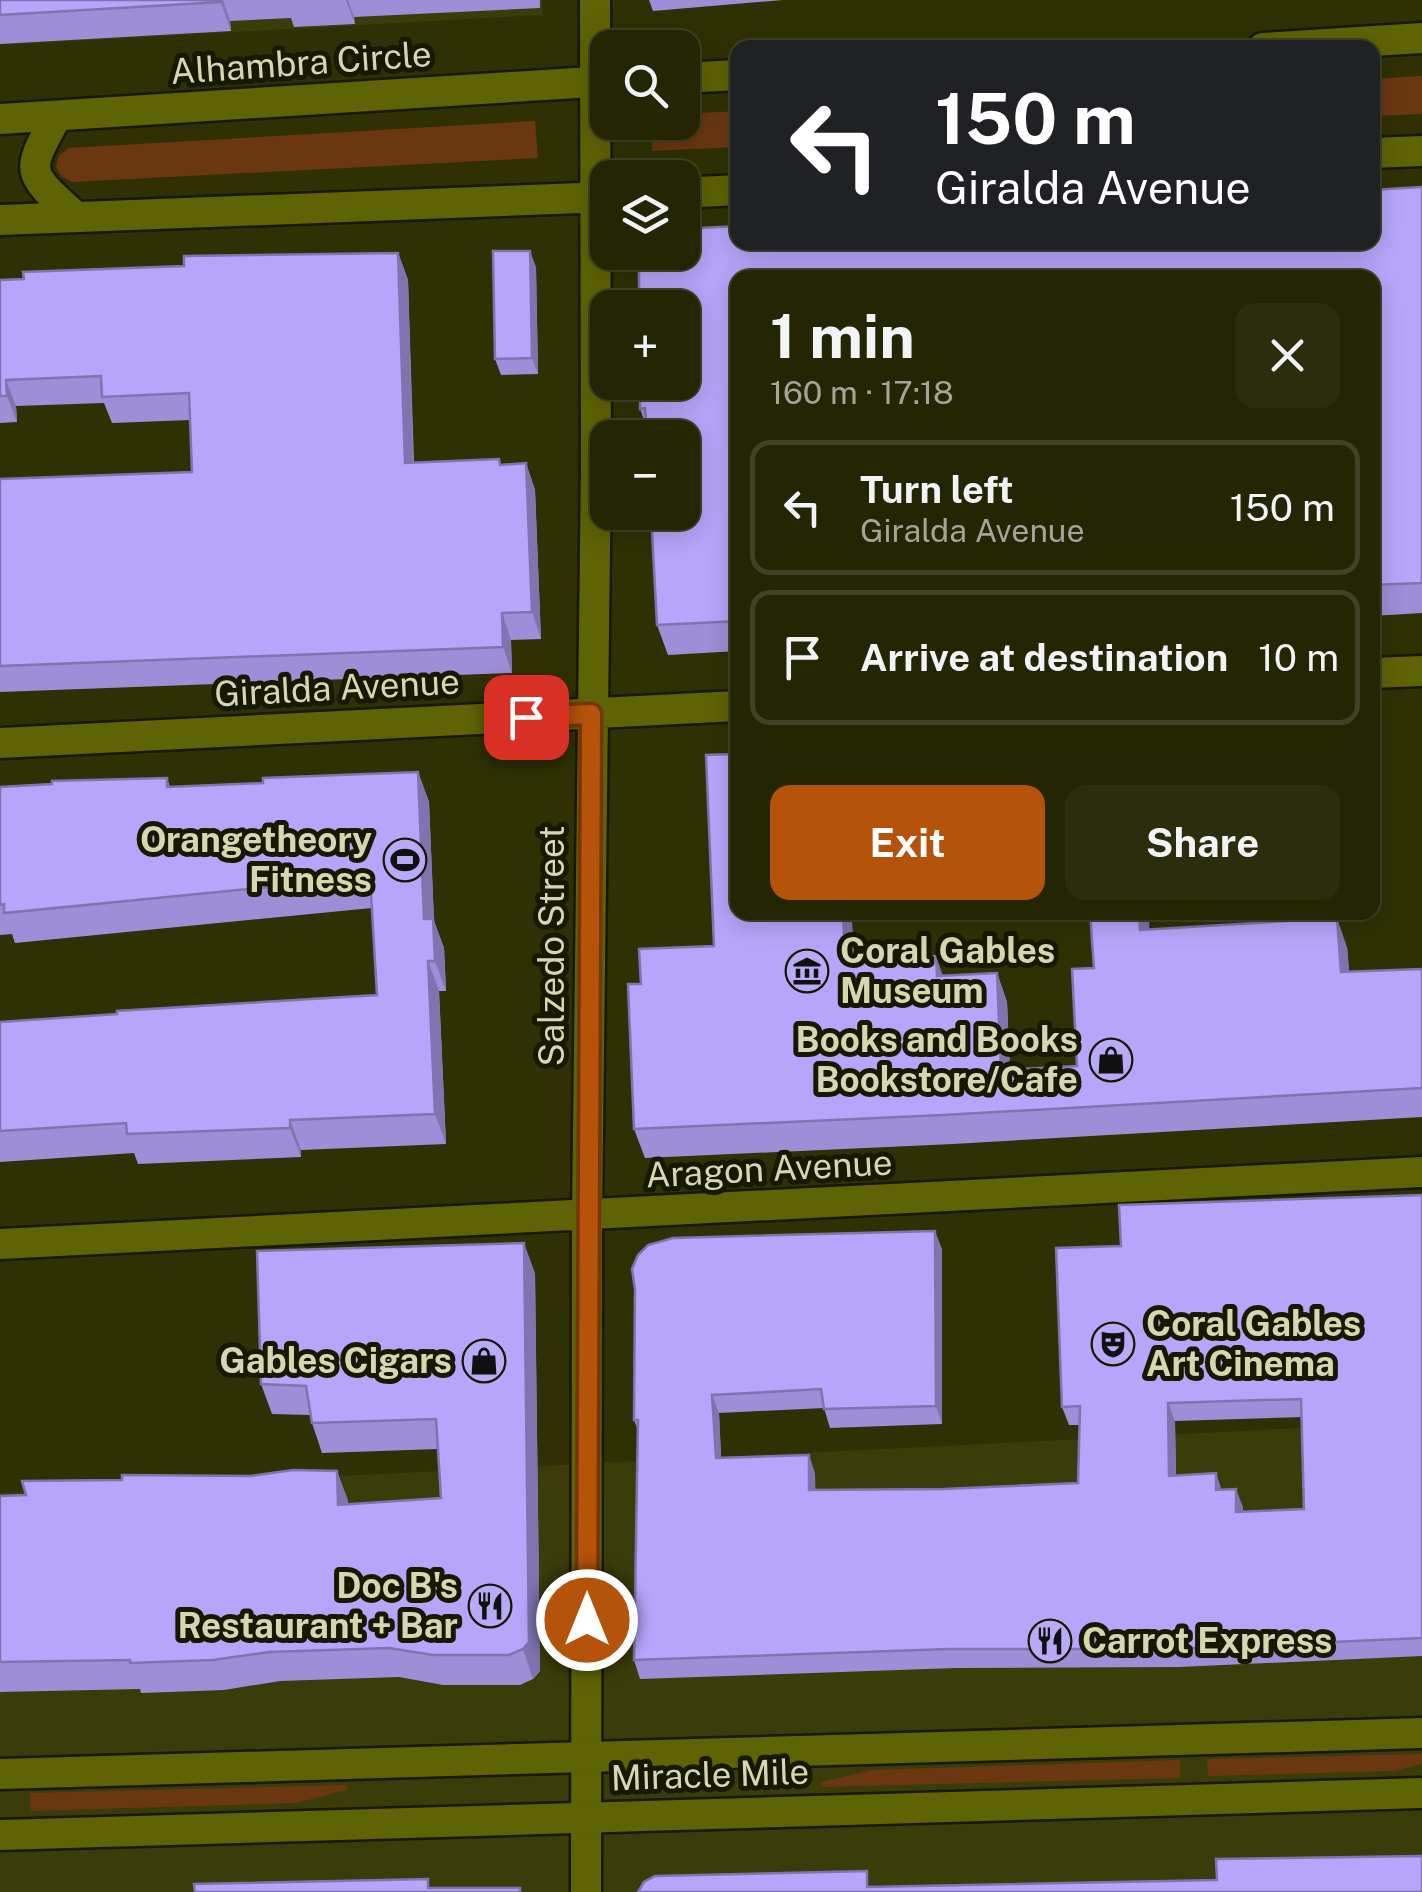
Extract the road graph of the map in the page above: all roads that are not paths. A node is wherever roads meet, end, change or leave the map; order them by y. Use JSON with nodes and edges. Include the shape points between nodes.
{"nodes":[{"id":1,"x":595,"y":0,"type":"edge"},
{"id":2,"x":597,"y":30,"type":"edge"},
{"id":3,"x":1422,"y":38,"type":"edge"},
{"id":4,"x":1380,"y":41,"type":"edge"},
{"id":5,"x":730,"y":76,"type":"edge"},
{"id":6,"x":700,"y":77,"type":"edge"},
{"id":7,"x":590,"y":83,"type":"edge"},
{"id":8,"x":58,"y":116,"type":"junction"},
{"id":9,"x":0,"y":119,"type":"edge"},
{"id":10,"x":1422,"y":150,"type":"edge"},
{"id":11,"x":1380,"y":153,"type":"edge"},
{"id":12,"x":730,"y":190,"type":"edge"},
{"id":13,"x":700,"y":192,"type":"edge"},
{"id":14,"x":590,"y":197,"type":"edge"},
{"id":15,"x":75,"y":216,"type":"junction"},
{"id":16,"x":0,"y":220,"type":"edge"},
{"id":17,"x":600,"y":270,"type":"edge"},
{"id":18,"x":1422,"y":671,"type":"edge"},
{"id":19,"x":1380,"y":674,"type":"edge"},
{"id":20,"x":730,"y":706,"type":"edge"},
{"id":21,"x":591,"y":714,"type":"junction"},
{"id":22,"x":0,"y":743,"type":"edge"},
{"id":23,"x":1422,"y":1172,"type":"edge"},
{"id":24,"x":587,"y":1216,"type":"junction"},
{"id":25,"x":0,"y":1244,"type":"edge"},
{"id":26,"x":1422,"y":1733,"type":"edge"},
{"id":27,"x":586,"y":1756,"type":"junction"},
{"id":28,"x":0,"y":1774,"type":"edge"},
{"id":29,"x":1422,"y":1792,"type":"edge"},
{"id":30,"x":586,"y":1816,"type":"junction"},
{"id":31,"x":0,"y":1835,"type":"edge"},
{"id":32,"x":586,"y":1892,"type":"edge"}],
"edges":[{"from":1,"to":2,"type":"street","name":"Salzedo Street"},
{"from":3,"to":4,"type":"street"},
{"from":5,"to":6,"type":"street"},
{"from":7,"to":8,"type":"street","name":"Alhambra Circle"},
{"from":8,"to":9,"type":"street","name":"Alhambra Circle"},
{"from":8,"to":15,"type":"street","via":[[34,168],[42,187]]},
{"from":10,"to":11,"type":"street"},
{"from":12,"to":13,"type":"street"},
{"from":14,"to":15,"type":"street"},
{"from":15,"to":16,"type":"street"},
{"from":17,"to":21,"type":"street","name":"Salzedo Street"},
{"from":18,"to":19,"type":"street"},
{"from":20,"to":21,"type":"street","name":"Giralda Avenue"},
{"from":21,"to":22,"type":"street","name":"Giralda Avenue"},
{"from":21,"to":24,"type":"street","name":"Salzedo Street"},
{"from":23,"to":24,"type":"street","name":"Aragon Avenue"},
{"from":24,"to":25,"type":"street","name":"Aragon Avenue"},
{"from":24,"to":27,"type":"street","name":"Salzedo Street"},
{"from":26,"to":27,"type":"street","name":"Miracle Mile"},
{"from":27,"to":28,"type":"street","name":"Miracle Mile"},
{"from":27,"to":30,"type":"street","name":"Salzedo Street"},
{"from":29,"to":30,"type":"street","name":"Miracle Mile"},
{"from":30,"to":31,"type":"street","name":"Miracle Mile"},
{"from":30,"to":32,"type":"street","name":"Salzedo Street"}]}
